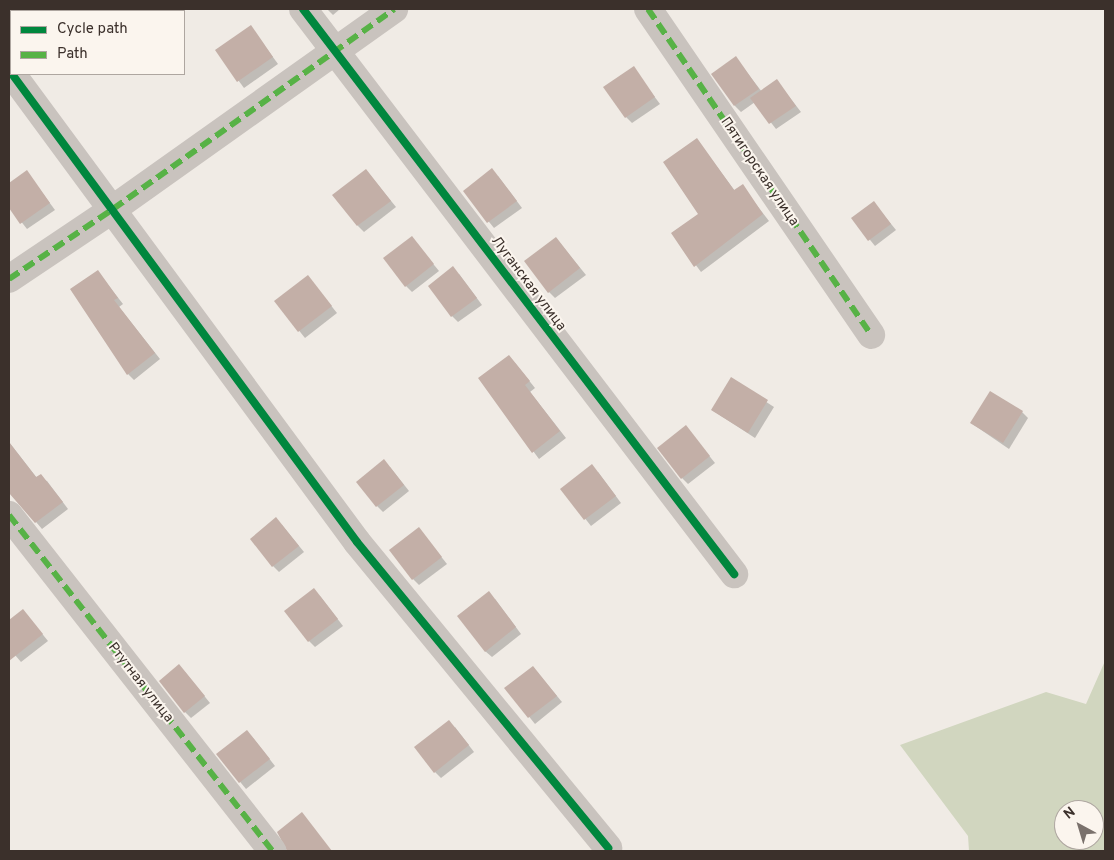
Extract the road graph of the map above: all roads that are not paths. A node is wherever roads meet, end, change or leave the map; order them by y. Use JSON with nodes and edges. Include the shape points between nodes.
{"nodes":[{"id":1,"x":303,"y":9,"type":"edge"},
{"id":2,"x":394,"y":9,"type":"edge"},
{"id":3,"x":648,"y":9,"type":"edge"},
{"id":4,"x":334,"y":52,"type":"junction"},
{"id":5,"x":13,"y":75,"type":"edge"},
{"id":6,"x":113,"y":209,"type":"junction"},
{"id":7,"x":9,"y":279,"type":"edge"},
{"id":8,"x":870,"y":335,"type":"dead end"},
{"id":9,"x":9,"y":515,"type":"edge"},
{"id":10,"x":734,"y":574,"type":"dead end"},
{"id":11,"x":608,"y":848,"type":"dead end"},
{"id":12,"x":272,"y":851,"type":"edge"}],
"edges":[{"from":1,"to":4,"type":"street","name":"Луганская улица"},
{"from":2,"to":4,"type":"street"},
{"from":3,"to":8,"type":"street","name":"Пятигорская улица"},
{"from":4,"to":6,"type":"street"},
{"from":4,"to":10,"type":"street","name":"Луганская улица"},
{"from":5,"to":6,"type":"street"},
{"from":6,"to":7,"type":"street"},
{"from":6,"to":11,"type":"street","via":[[357,542]]},
{"from":9,"to":12,"type":"street","name":"Ртутная улица"}]}
